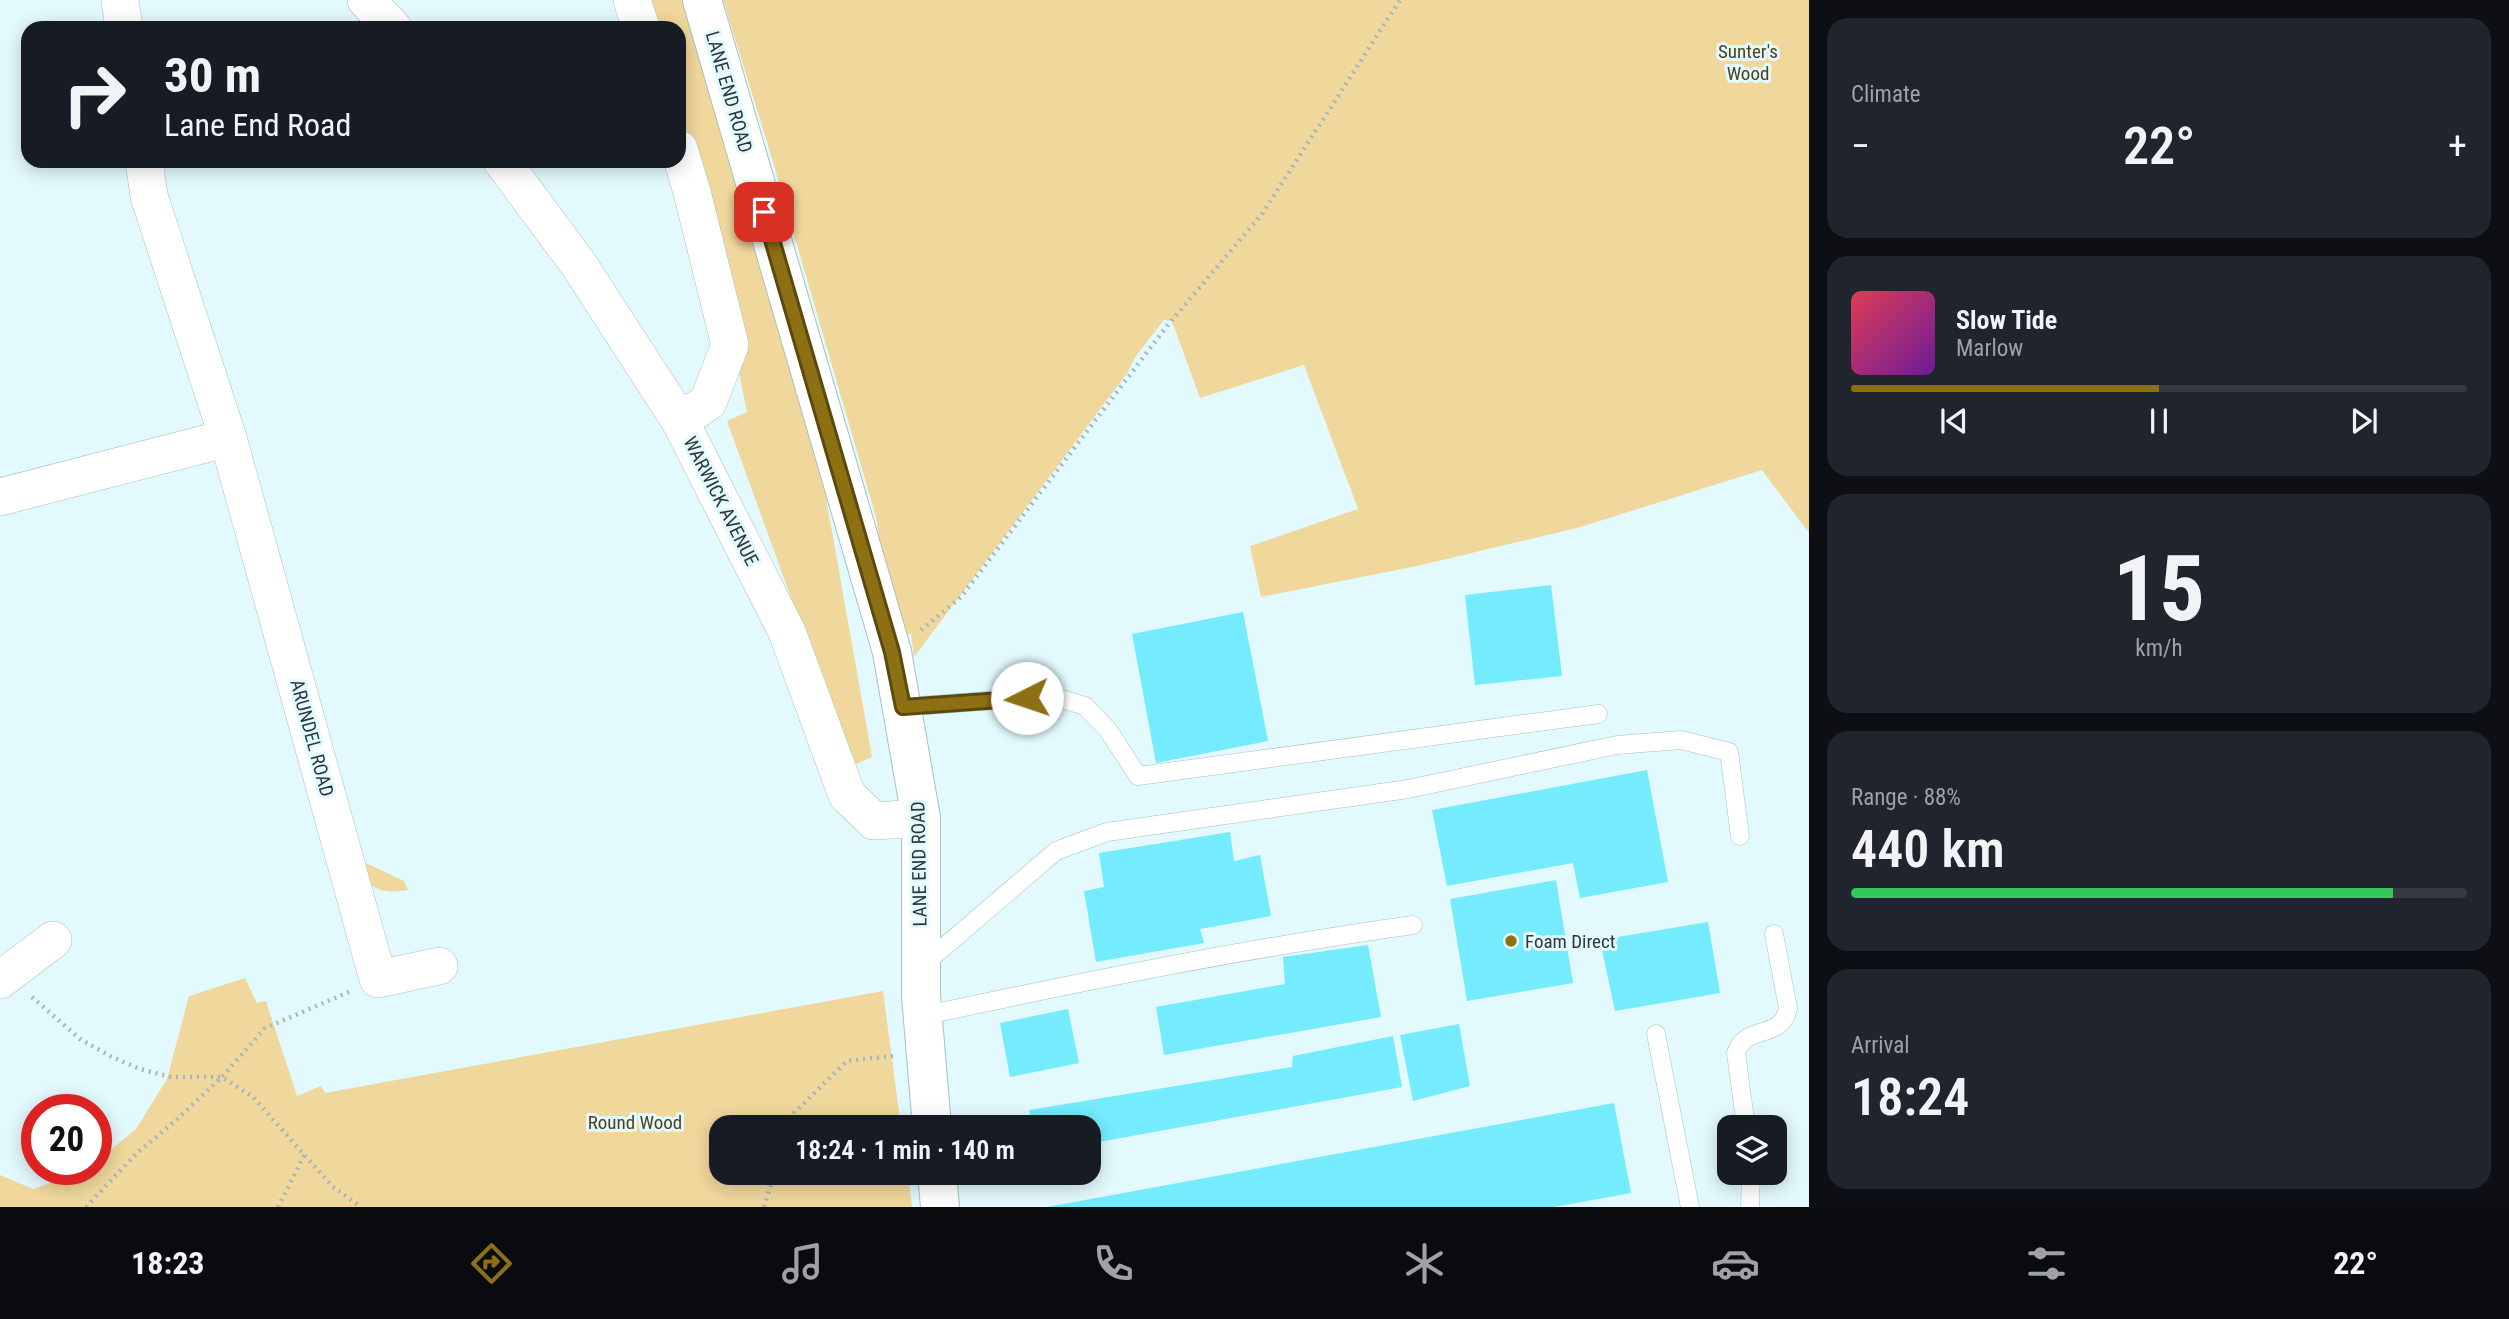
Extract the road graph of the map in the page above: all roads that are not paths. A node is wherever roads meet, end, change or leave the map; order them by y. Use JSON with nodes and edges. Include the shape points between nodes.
{"nodes":[{"id":1,"x":120,"y":0,"type":"edge"},
{"id":2,"x":366,"y":0,"type":"edge"},
{"id":3,"x":632,"y":0,"type":"edge"},
{"id":4,"x":702,"y":0,"type":"edge"},
{"id":5,"x":123,"y":21,"type":"edge"},
{"id":6,"x":386,"y":21,"type":"edge"},
{"id":7,"x":639,"y":21,"type":"edge"},
{"id":8,"x":145,"y":168,"type":"edge"},
{"id":9,"x":507,"y":168,"type":"edge"},
{"id":10,"x":685,"y":168,"type":"edge"},
{"id":11,"x":680,"y":421,"type":"junction"},
{"id":12,"x":228,"y":438,"type":"junction"},
{"id":13,"x":0,"y":497,"type":"edge"},
{"id":14,"x":903,"y":707,"type":"junction"},
{"id":15,"x":1598,"y":714,"type":"dead end"},
{"id":16,"x":921,"y":818,"type":"junction"},
{"id":17,"x":1740,"y":836,"type":"dead end"},
{"id":18,"x":1413,"y":925,"type":"dead end"},
{"id":19,"x":1774,"y":934,"type":"dead end"},
{"id":20,"x":53,"y":940,"type":"dead end"},
{"id":21,"x":439,"y":966,"type":"dead end"},
{"id":22,"x":920,"y":967,"type":"junction"},
{"id":23,"x":2,"y":974,"type":"edge"},
{"id":24,"x":922,"y":1016,"type":"junction"},
{"id":25,"x":1656,"y":1034,"type":"dead end"},
{"id":26,"x":931,"y":1115,"type":"edge"},
{"id":27,"x":1744,"y":1115,"type":"edge"},
{"id":28,"x":938,"y":1185,"type":"edge"},
{"id":29,"x":1751,"y":1185,"type":"edge"},
{"id":30,"x":940,"y":1207,"type":"edge"},
{"id":31,"x":1690,"y":1207,"type":"edge"},
{"id":32,"x":1750,"y":1207,"type":"edge"}],
"edges":[{"from":1,"to":5,"type":"street"},
{"from":2,"to":6,"type":"street"},
{"from":3,"to":7,"type":"street"},
{"from":4,"to":14,"type":"street","name":"LANE END ROAD","via":[[892,652]]},
{"from":8,"to":12,"type":"street","name":"ARUNDEL ROAD","via":[[149,196]]},
{"from":9,"to":11,"type":"street","name":"WARWICK AVENUE","via":[[579,265]]},
{"from":10,"to":11,"type":"street","via":[[730,345],[708,402]]},
{"from":11,"to":16,"type":"street","name":"WARWICK AVENUE","via":[[787,632],[847,795],[874,821]]},
{"from":12,"to":13,"type":"street"},
{"from":12,"to":21,"type":"street","name":"ARUNDEL ROAD","via":[[378,979]]},
{"from":14,"to":15,"type":"lane","via":[[1052,696],[1085,706],[1108,730],[1138,776]]},
{"from":14,"to":16,"type":"street","name":"LANE END ROAD"},
{"from":16,"to":22,"type":"street","name":"LANE END ROAD"},
{"from":17,"to":22,"type":"lane","via":[[1729,752],[1681,740],[1618,745],[1408,789],[1107,832],[1056,850]]},
{"from":18,"to":24,"type":"lane","via":[[1266,947]]},
{"from":19,"to":27,"type":"lane","via":[[1787,1016],[1776,1028],[1744,1038],[1738,1045],[1735,1053]]},
{"from":20,"to":23,"type":"street"},
{"from":22,"to":24,"type":"street","name":"LANE END ROAD"},
{"from":24,"to":26,"type":"street","name":"LANE END ROAD"},
{"from":25,"to":31,"type":"lane"},
{"from":28,"to":30,"type":"street"},
{"from":29,"to":32,"type":"lane"}]}
